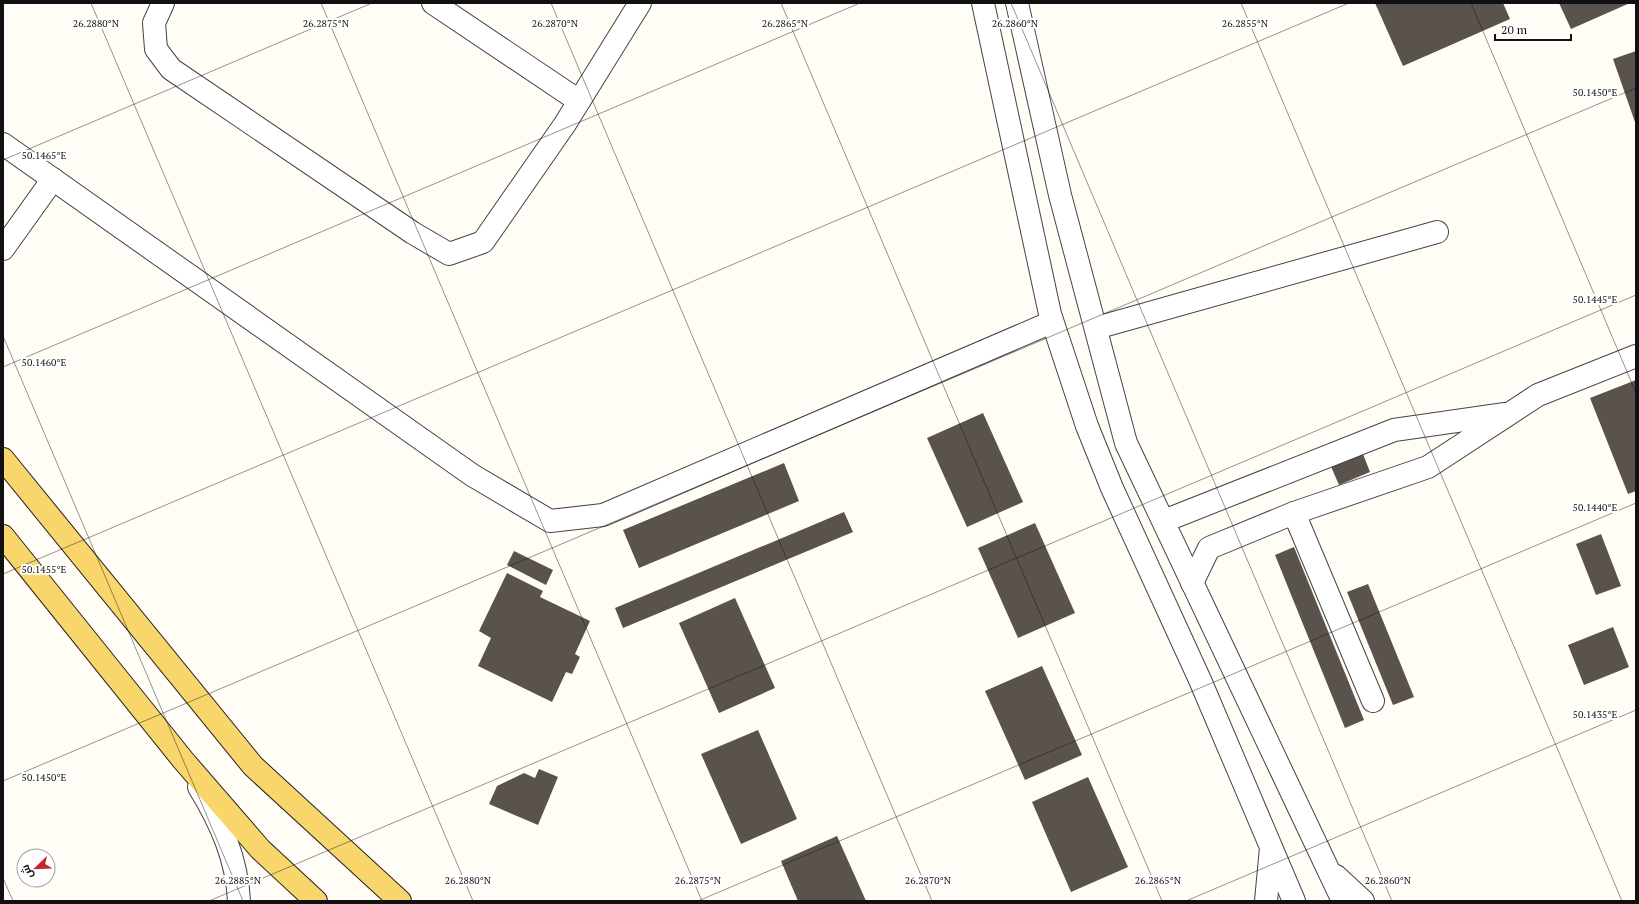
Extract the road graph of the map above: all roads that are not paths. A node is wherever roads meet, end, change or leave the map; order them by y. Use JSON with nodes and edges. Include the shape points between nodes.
{"nodes":[{"id":1,"x":163,"y":3,"type":"edge"},
{"id":2,"x":433,"y":3,"type":"edge"},
{"id":3,"x":640,"y":3,"type":"edge"},
{"id":4,"x":984,"y":3,"type":"edge"},
{"id":5,"x":1017,"y":3,"type":"edge"},
{"id":6,"x":579,"y":101,"type":"junction"},
{"id":7,"x":3,"y":144,"type":"edge"},
{"id":8,"x":53,"y":179,"type":"junction"},
{"id":9,"x":1437,"y":232,"type":"dead end"},
{"id":10,"x":3,"y":250,"type":"edge"},
{"id":11,"x":1052,"y":322,"type":"junction"},
{"id":12,"x":1096,"y":328,"type":"junction"},
{"id":13,"x":1636,"y":356,"type":"edge"},
{"id":14,"x":1510,"y":414,"type":"junction"},
{"id":15,"x":3,"y":459,"type":"edge"},
{"id":16,"x":1294,"y":513,"type":"junction"},
{"id":17,"x":1164,"y":521,"type":"junction"},
{"id":18,"x":3,"y":536,"type":"edge"},
{"id":19,"x":1192,"y":583,"type":"junction"},
{"id":20,"x":1373,"y":701,"type":"dead end"},
{"id":21,"x":183,"y":760,"type":"junction"},
{"id":22,"x":1271,"y":847,"type":"junction"},
{"id":23,"x":1330,"y":871,"type":"junction"},
{"id":24,"x":239,"y":901,"type":"edge"},
{"id":25,"x":316,"y":901,"type":"edge"},
{"id":26,"x":400,"y":901,"type":"edge"},
{"id":27,"x":1266,"y":901,"type":"edge"},
{"id":28,"x":1294,"y":901,"type":"edge"},
{"id":29,"x":1343,"y":901,"type":"edge"},
{"id":30,"x":1363,"y":901,"type":"edge"}],
"edges":[{"from":1,"to":6,"type":"street","via":[[154,23],[156,49],[171,69],[413,233],[449,254],[483,242]]},
{"from":2,"to":6,"type":"street"},
{"from":3,"to":6,"type":"street"},
{"from":4,"to":11,"type":"street"},
{"from":5,"to":12,"type":"street","via":[[1060,195]]},
{"from":7,"to":8,"type":"street"},
{"from":8,"to":10,"type":"street"},
{"from":8,"to":11,"type":"street","via":[[472,474],[550,521],[603,516]]},
{"from":9,"to":12,"type":"street"},
{"from":11,"to":22,"type":"street","via":[[1087,426],[1112,488],[1200,680]]},
{"from":12,"to":17,"type":"street","via":[[1126,443]]},
{"from":13,"to":14,"type":"street","via":[[1538,395]]},
{"from":14,"to":16,"type":"street","via":[[1428,467]]},
{"from":14,"to":17,"type":"street","via":[[1394,430]]},
{"from":15,"to":26,"type":"main road","via":[[254,766]]},
{"from":16,"to":19,"type":"street","via":[[1209,548]]},
{"from":16,"to":20,"type":"street"},
{"from":17,"to":19,"type":"street"},
{"from":18,"to":21,"type":"main road"},
{"from":19,"to":23,"type":"street"},
{"from":21,"to":24,"type":"street","via":[[214,811],[230,849],[238,881]]},
{"from":21,"to":25,"type":"main road","via":[[260,849]]},
{"from":22,"to":27,"type":"street"},
{"from":22,"to":28,"type":"street"},
{"from":23,"to":29,"type":"street"},
{"from":23,"to":30,"type":"street"}]}
